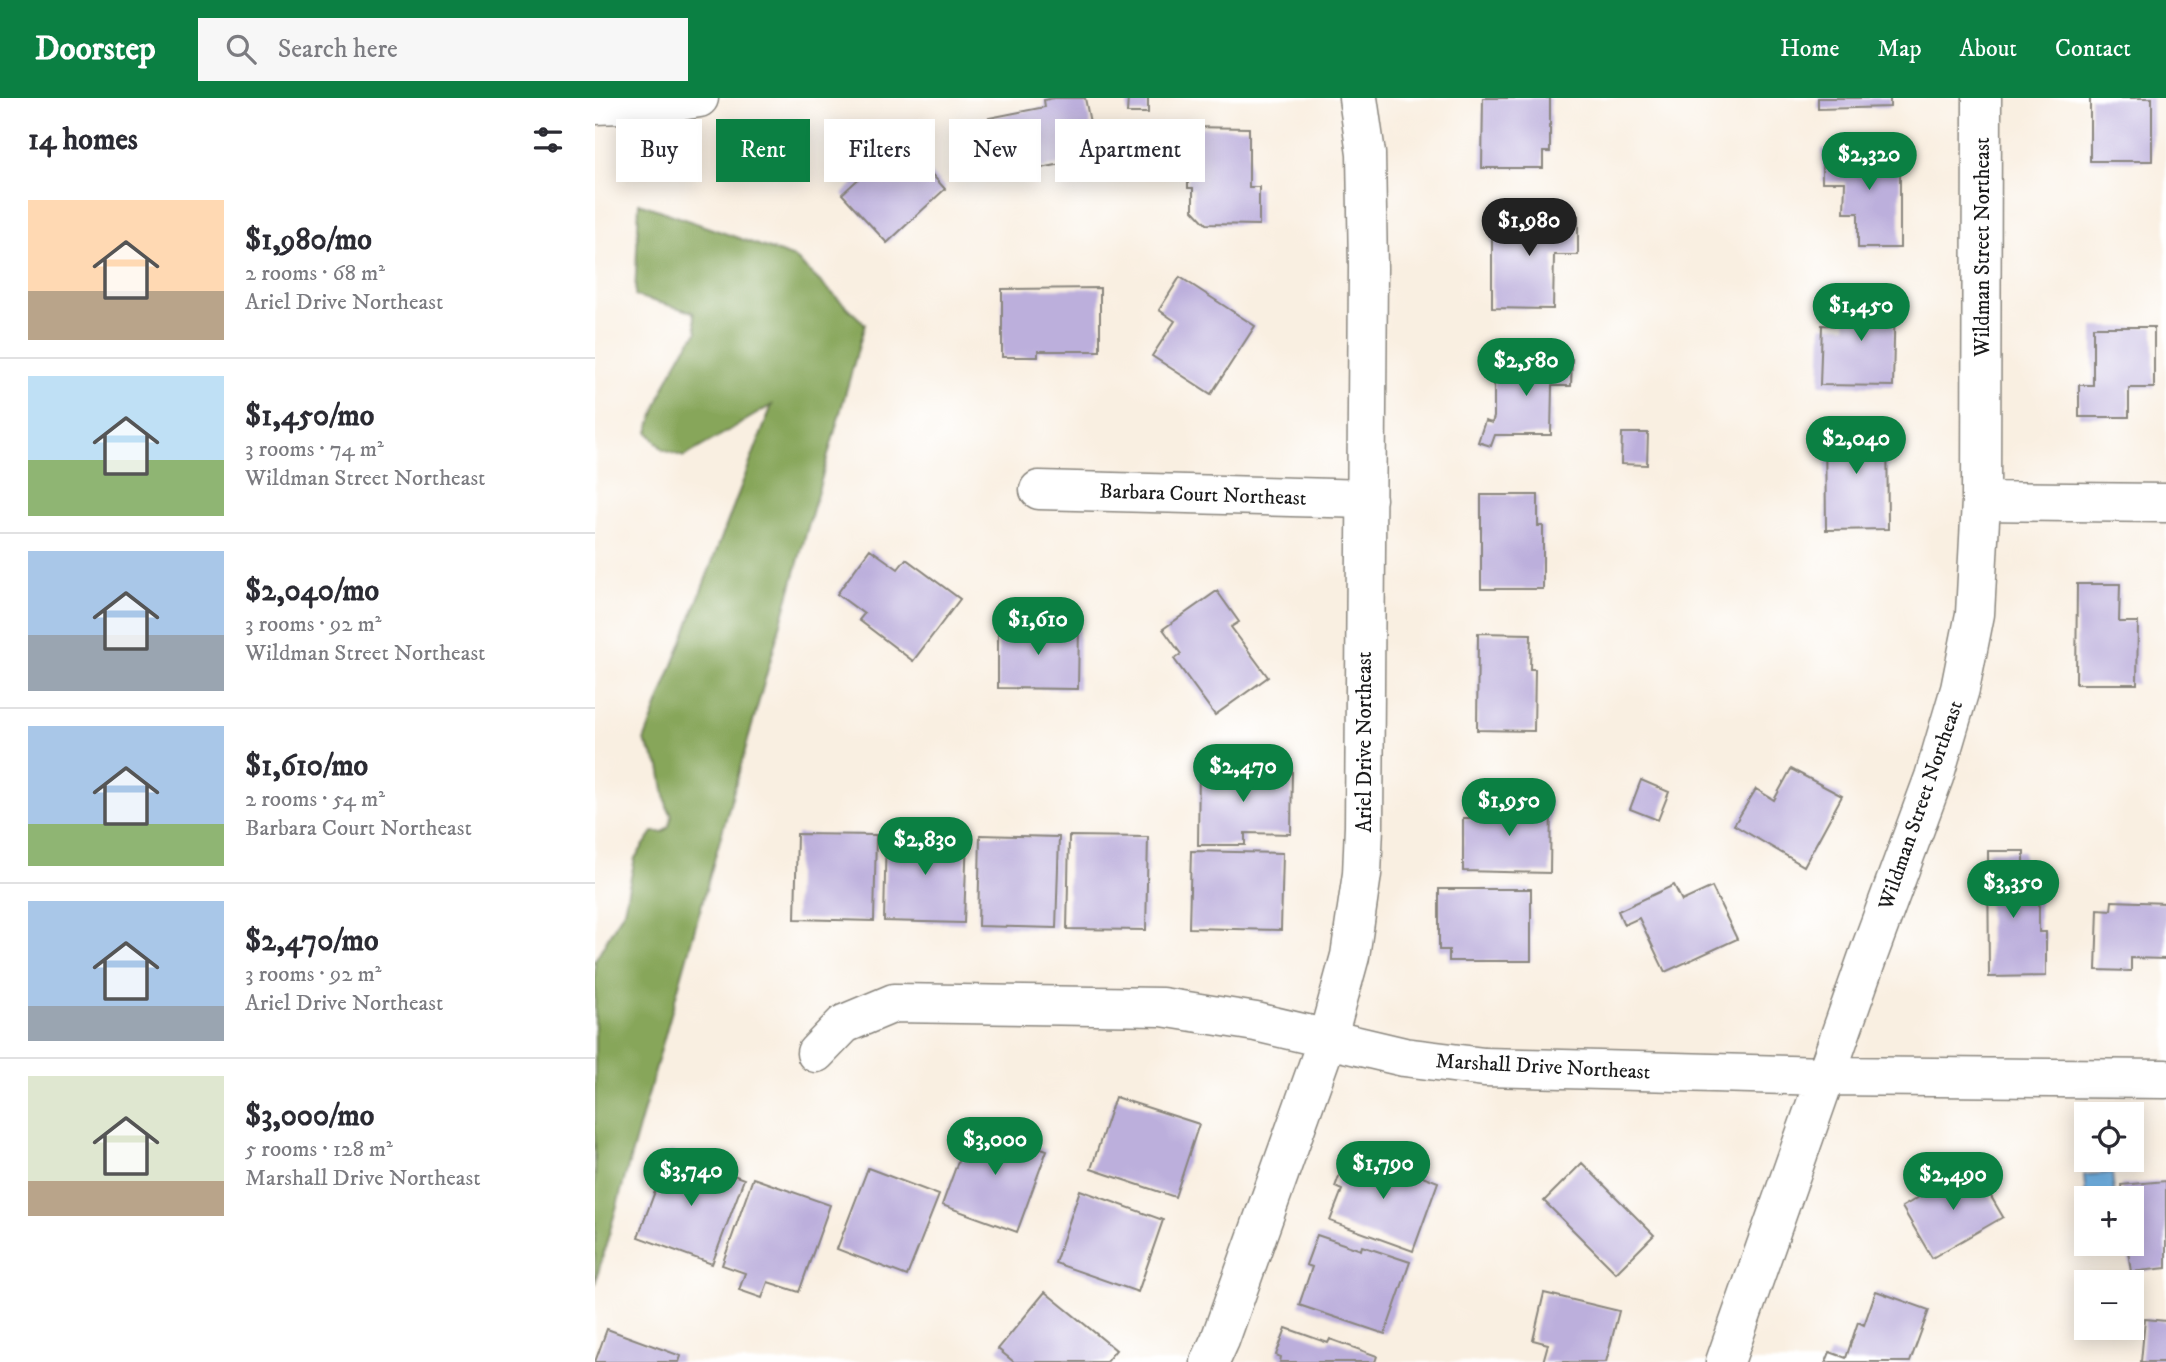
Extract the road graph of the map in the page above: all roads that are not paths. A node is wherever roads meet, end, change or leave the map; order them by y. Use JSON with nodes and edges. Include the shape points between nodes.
{"nodes":[{"id":1,"x":699,"y":98,"type":"edge"},
{"id":2,"x":1358,"y":98,"type":"edge"},
{"id":3,"x":1982,"y":98,"type":"edge"},
{"id":4,"x":595,"y":105,"type":"edge"},
{"id":5,"x":1039,"y":490,"type":"dead end"},
{"id":6,"x":1367,"y":499,"type":"junction"},
{"id":7,"x":1981,"y":501,"type":"junction"},
{"id":8,"x":2166,"y":503,"type":"edge"},
{"id":9,"x":1327,"y":1040,"type":"junction"},
{"id":10,"x":816,"y":1054,"type":"dead end"},
{"id":11,"x":1826,"y":1076,"type":"junction"},
{"id":12,"x":2166,"y":1079,"type":"edge"},
{"id":13,"x":1210,"y":1362,"type":"edge"},
{"id":14,"x":1725,"y":1362,"type":"edge"}],
"edges":[{"from":1,"to":4,"type":"street"},
{"from":2,"to":6,"type":"street","name":"Ariel Drive Northeast","via":[[1366,154]]},
{"from":3,"to":7,"type":"street","name":"Wildman Street Northeast"},
{"from":5,"to":6,"type":"street","name":"Barbara Court Northeast"},
{"from":6,"to":9,"type":"street","name":"Ariel Drive Northeast","via":[[1362,874],[1350,956]]},
{"from":7,"to":8,"type":"street"},
{"from":7,"to":11,"type":"street","name":"Wildman Street Northeast","via":[[1975,614],[1960,689],[1934,777]]},
{"from":9,"to":10,"type":"street","name":"Marshall Drive Northeast","via":[[1256,1022],[1162,1007],[894,1003],[844,1024]]},
{"from":9,"to":11,"type":"street","name":"Marshall Drive Northeast","via":[[1404,1057],[1484,1067]]},
{"from":9,"to":13,"type":"street","name":"Ariel Drive Northeast"},
{"from":11,"to":12,"type":"street","name":"Marshall Drive Northeast"},
{"from":11,"to":14,"type":"street","name":"Wildman Street Northeast"}]}
